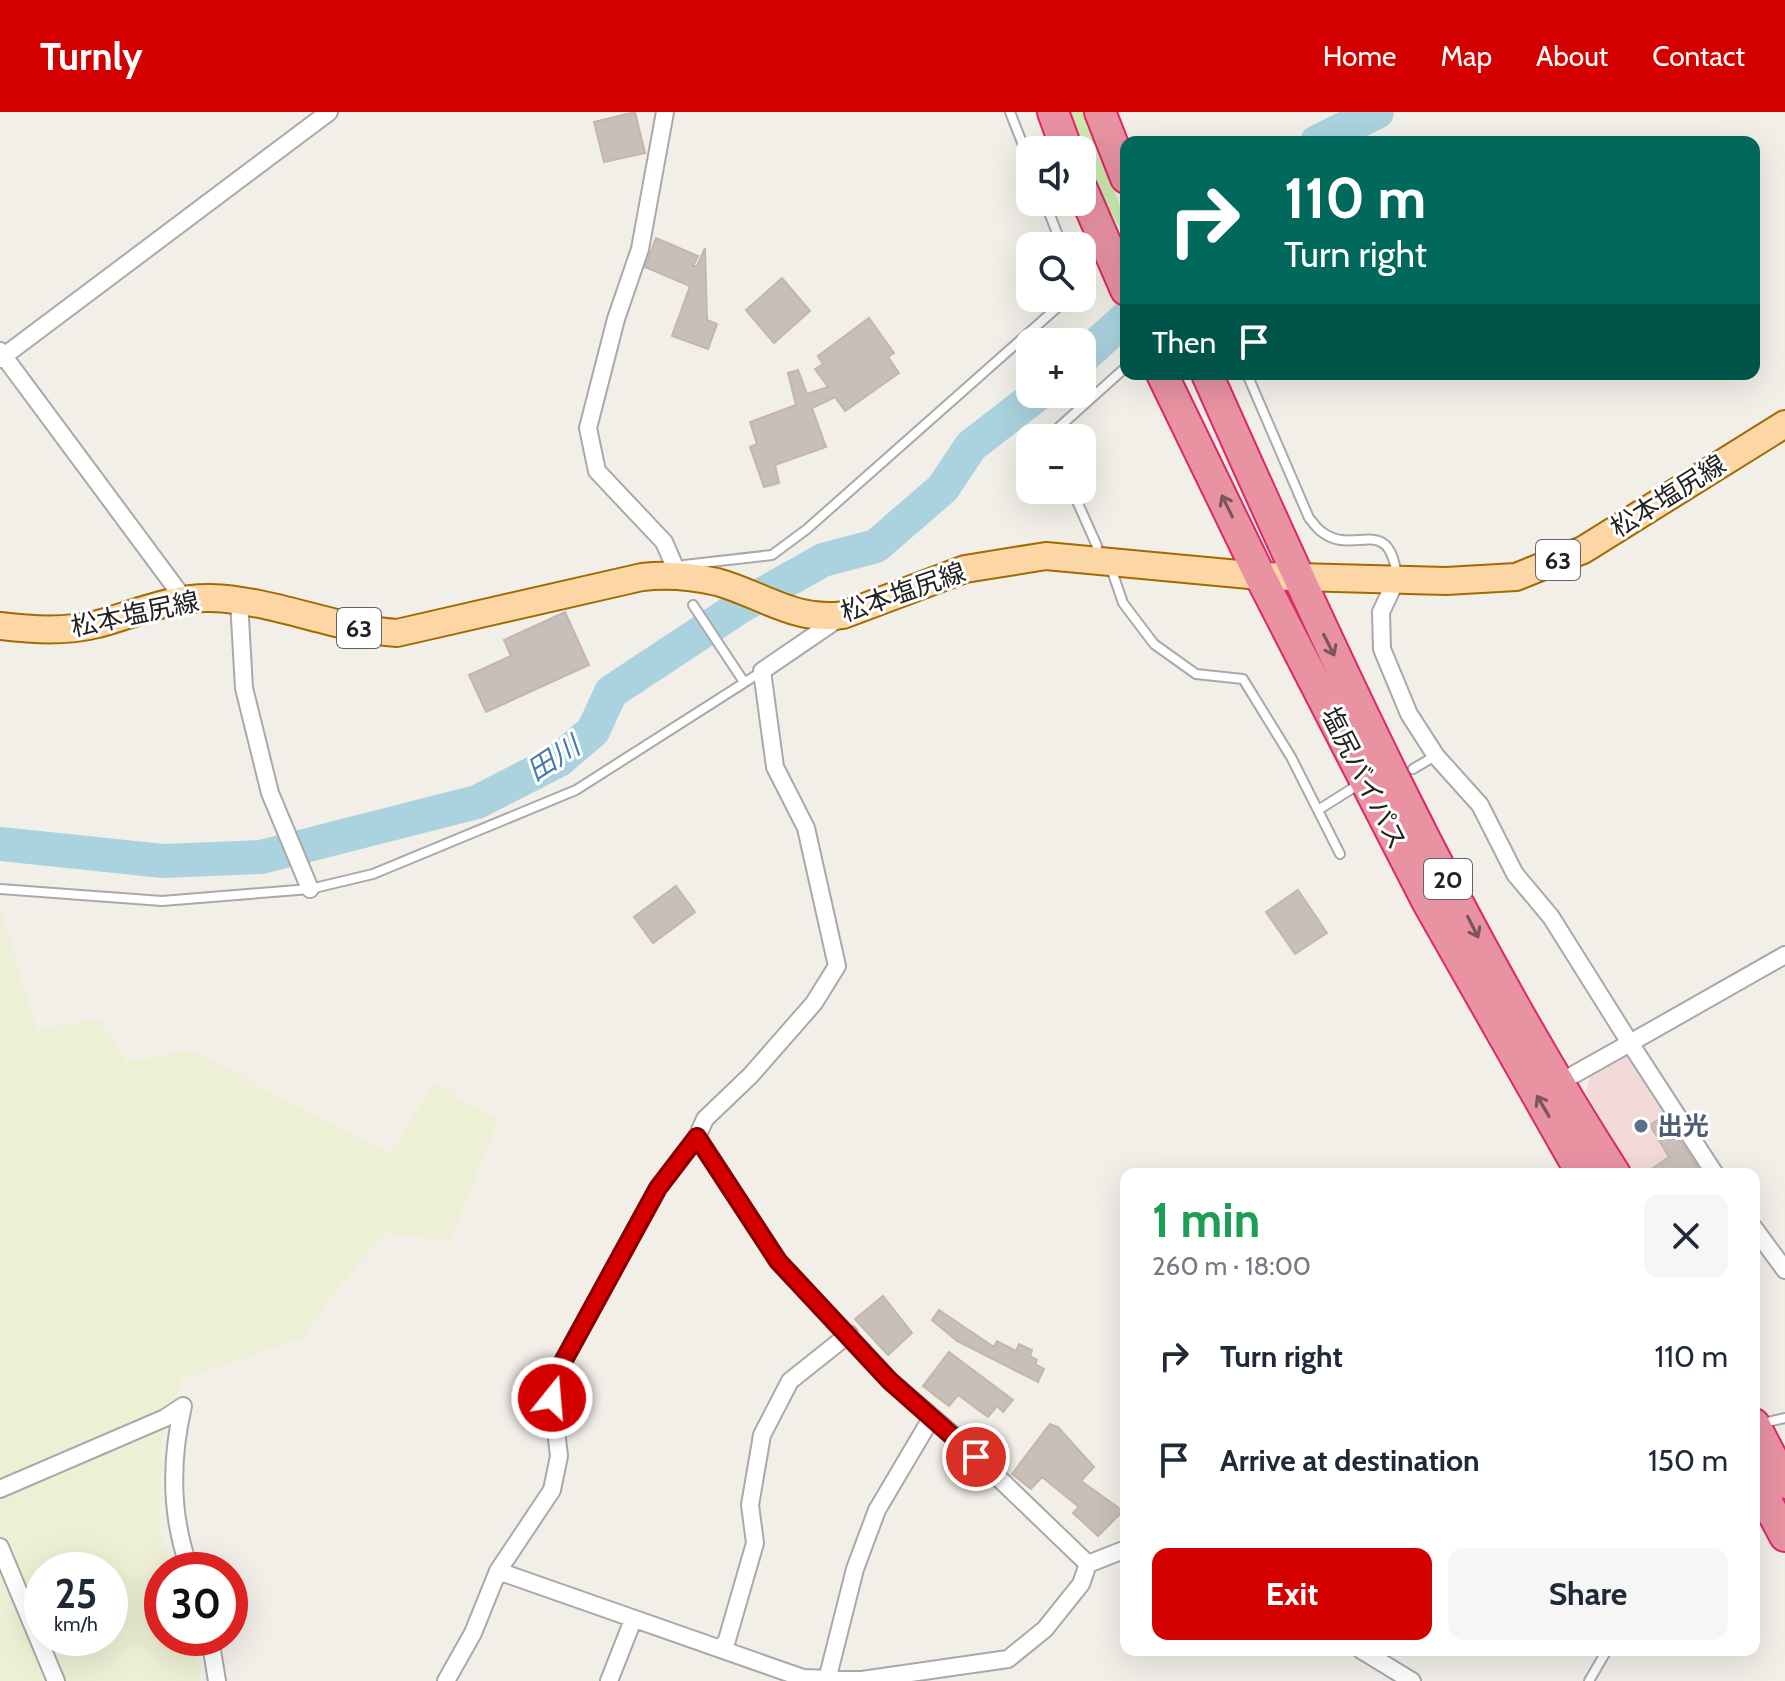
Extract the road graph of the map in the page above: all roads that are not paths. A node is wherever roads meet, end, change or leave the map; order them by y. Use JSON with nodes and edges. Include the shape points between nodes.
{"nodes":[{"id":1,"x":329,"y":112,"type":"edge"},
{"id":2,"x":665,"y":112,"type":"edge"},
{"id":3,"x":1010,"y":112,"type":"edge"},
{"id":4,"x":1053,"y":112,"type":"edge"},
{"id":5,"x":1100,"y":112,"type":"edge"},
{"id":6,"x":1019,"y":136,"type":"edge"},
{"id":7,"x":1062,"y":136,"type":"edge"},
{"id":8,"x":1120,"y":163,"type":"edge"},
{"id":9,"x":1094,"y":216,"type":"edge"},
{"id":10,"x":1120,"y":276,"type":"edge"},
{"id":11,"x":1052,"y":312,"type":"edge"},
{"id":12,"x":1,"y":355,"type":"edge"},
{"id":13,"x":1120,"y":372,"type":"edge"},
{"id":14,"x":1165,"y":380,"type":"edge"},
{"id":15,"x":1210,"y":380,"type":"edge"},
{"id":16,"x":1250,"y":380,"type":"edge"},
{"id":17,"x":1063,"y":424,"type":"edge"},
{"id":18,"x":1785,"y":424,"type":"edge"},
{"id":19,"x":1078,"y":504,"type":"edge"},
{"id":20,"x":1102,"y":559,"type":"junction"},
{"id":21,"x":677,"y":570,"type":"junction"},
{"id":22,"x":1296,"y":575,"type":"junction"},
{"id":23,"x":1260,"y":576,"type":"junction"},
{"id":24,"x":1397,"y":578,"type":"junction"},
{"id":25,"x":184,"y":599,"type":"junction"},
{"id":26,"x":239,"y":601,"type":"junction"},
{"id":27,"x":695,"y":608,"type":"dead end"},
{"id":28,"x":843,"y":615,"type":"junction"},
{"id":29,"x":0,"y":626,"type":"edge"},
{"id":30,"x":762,"y":671,"type":"junction"},
{"id":31,"x":742,"y":678,"type":"junction"},
{"id":32,"x":1436,"y":756,"type":"junction"},
{"id":33,"x":1413,"y":769,"type":"dead end"},
{"id":34,"x":1366,"y":781,"type":"junction"},
{"id":35,"x":1318,"y":810,"type":"junction"},
{"id":36,"x":1340,"y":854,"type":"dead end"},
{"id":37,"x":308,"y":883,"type":"junction"},
{"id":38,"x":0,"y":889,"type":"edge"},
{"id":39,"x":1785,"y":955,"type":"edge"},
{"id":40,"x":1630,"y":1043,"type":"junction"},
{"id":41,"x":1557,"y":1084,"type":"junction"},
{"id":42,"x":697,"y":1137,"type":"junction"},
{"id":43,"x":1579,"y":1168,"type":"edge"},
{"id":44,"x":1611,"y":1168,"type":"edge"},
{"id":45,"x":1711,"y":1168,"type":"edge"},
{"id":46,"x":1760,"y":1236,"type":"edge"},
{"id":47,"x":1785,"y":1270,"type":"edge"},
{"id":48,"x":849,"y":1334,"type":"junction"},
{"id":49,"x":932,"y":1417,"type":"junction"},
{"id":50,"x":1785,"y":1418,"type":"edge"},
{"id":51,"x":1760,"y":1424,"type":"edge"},
{"id":52,"x":1760,"y":1436,"type":"edge"},
{"id":53,"x":1785,"y":1483,"type":"edge"},
{"id":54,"x":0,"y":1489,"type":"edge"},
{"id":55,"x":1760,"y":1489,"type":"edge"},
{"id":56,"x":1785,"y":1536,"type":"edge"},
{"id":57,"x":0,"y":1547,"type":"edge"},
{"id":58,"x":1120,"y":1551,"type":"edge"},
{"id":59,"x":183,"y":1552,"type":"edge"},
{"id":60,"x":1088,"y":1564,"type":"junction"},
{"id":61,"x":498,"y":1571,"type":"junction"},
{"id":62,"x":633,"y":1620,"type":"junction"},
{"id":63,"x":721,"y":1649,"type":"junction"},
{"id":64,"x":213,"y":1656,"type":"edge"},
{"id":65,"x":1371,"y":1656,"type":"edge"},
{"id":66,"x":1604,"y":1656,"type":"edge"},
{"id":67,"x":803,"y":1680,"type":"edge"},
{"id":68,"x":827,"y":1680,"type":"edge"},
{"id":69,"x":56,"y":1681,"type":"edge"},
{"id":70,"x":217,"y":1681,"type":"edge"},
{"id":71,"x":446,"y":1681,"type":"edge"},
{"id":72,"x":609,"y":1681,"type":"edge"},
{"id":73,"x":1412,"y":1681,"type":"edge"},
{"id":74,"x":1589,"y":1681,"type":"edge"}],
"edges":[{"from":1,"to":12,"type":"street"},
{"from":2,"to":21,"type":"street","via":[[640,249],[588,428],[597,471],[657,533]]},
{"from":3,"to":6,"type":"lane"},
{"from":4,"to":7,"type":"highway"},
{"from":5,"to":8,"type":"highway"},
{"from":9,"to":10,"type":"highway"},
{"from":11,"to":21,"type":"lane","via":[[772,555]]},
{"from":12,"to":25,"type":"street"},
{"from":13,"to":17,"type":"lane"},
{"from":23,"to":14,"type":"highway","name":"塩尻バイパス","number":"20","one_way":true},
{"from":15,"to":22,"type":"highway","name":"塩尻バイパス","number":"20"},
{"from":16,"to":24,"type":"lane","via":[[1309,518],[1323,534],[1387,544],[1395,557]]},
{"from":18,"to":24,"type":"main road","name":"松本塩尻線","number":"63","via":[[1583,550],[1516,577]]},
{"from":19,"to":20,"type":"lane"},
{"from":20,"to":23,"type":"main road","name":"松本塩尻線","number":"63"},
{"from":20,"to":28,"type":"main road","name":"松本塩尻線","number":"63","via":[[1046,556],[965,569]]},
{"from":20,"to":35,"type":"lane","via":[[1123,603],[1154,644],[1196,674],[1243,679]]},
{"from":21,"to":26,"type":"main road","name":"松本塩尻線","number":"63","via":[[397,633]]},
{"from":21,"to":28,"type":"main road","name":"松本塩尻線","number":"63","via":[[802,614]]},
{"from":22,"to":23,"type":"main road","name":"松本塩尻線","number":"63"},
{"from":22,"to":24,"type":"main road","name":"松本塩尻線","number":"63"},
{"from":22,"to":41,"type":"highway","name":"塩尻バイパス","number":"20","one_way":true},
{"from":23,"to":34,"type":"highway","name":"塩尻バイパス","number":"20"},
{"from":24,"to":32,"type":"street","via":[[1381,612],[1382,649],[1409,714]]},
{"from":25,"to":26,"type":"main road","name":"松本塩尻線","number":"63"},
{"from":25,"to":29,"type":"main road","name":"松本塩尻線","number":"63","via":[[80,627]]},
{"from":26,"to":37,"type":"street","via":[[244,688],[273,800]]},
{"from":27,"to":31,"type":"lane"},
{"from":28,"to":30,"type":"street"},
{"from":30,"to":31,"type":"lane"},
{"from":30,"to":42,"type":"street","via":[[775,767],[806,828],[837,966],[814,1003],[705,1119]]},
{"from":31,"to":37,"type":"lane","via":[[658,739],[547,804],[373,874]]},
{"from":32,"to":33,"type":"lane"},
{"from":32,"to":40,"type":"street","via":[[1480,805],[1515,874],[1551,917]]},
{"from":34,"to":35,"type":"lane"},
{"from":43,"to":34,"type":"highway","name":"塩尻バイパス","number":"20","one_way":true,"via":[[1427,901]]},
{"from":35,"to":36,"type":"lane"},
{"from":37,"to":38,"type":"lane","via":[[162,901]]},
{"from":39,"to":40,"type":"street"},
{"from":40,"to":41,"type":"street"},
{"from":40,"to":45,"type":"street"},
{"from":41,"to":44,"type":"highway","name":"塩尻バイパス","number":"20"},
{"from":42,"to":48,"type":"street","via":[[778,1261]]},
{"from":42,"to":61,"type":"street","via":[[658,1188],[559,1369],[552,1398],[559,1456],[552,1490]]},
{"from":46,"to":47,"type":"street"},
{"from":48,"to":49,"type":"street","via":[[890,1381]]},
{"from":48,"to":63,"type":"street","via":[[790,1381],[762,1435],[750,1505],[755,1543]]},
{"from":49,"to":60,"type":"street"},
{"from":49,"to":68,"type":"street","via":[[877,1510],[855,1569]]},
{"from":50,"to":51,"type":"lane"},
{"from":52,"to":53,"type":"highway"},
{"from":54,"to":59,"type":"street","via":[[183,1406],[173,1484]]},
{"from":55,"to":56,"type":"highway"},
{"from":57,"to":69,"type":"street"},
{"from":58,"to":60,"type":"street"},
{"from":60,"to":68,"type":"street","via":[[1081,1584],[1045,1629],[1008,1659],[862,1680]]},
{"from":61,"to":62,"type":"street"},
{"from":61,"to":71,"type":"street"},
{"from":62,"to":63,"type":"street"},
{"from":62,"to":72,"type":"street"},
{"from":63,"to":67,"type":"street"},
{"from":64,"to":70,"type":"street"},
{"from":65,"to":73,"type":"street"},
{"from":66,"to":74,"type":"lane"},
{"from":67,"to":68,"type":"street"}]}
